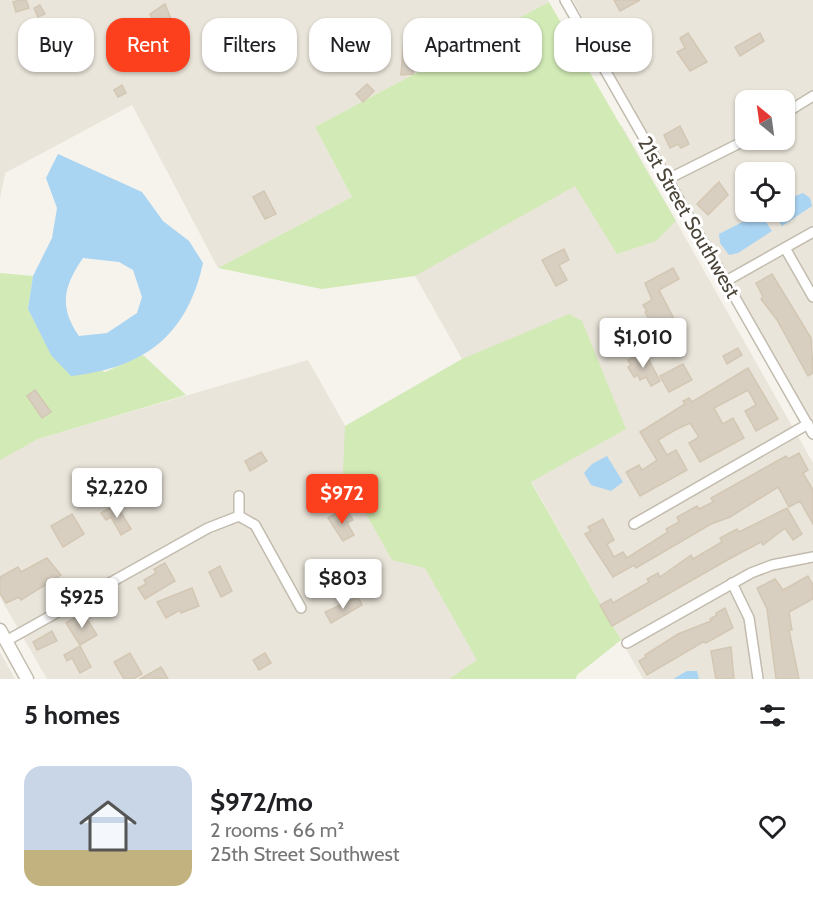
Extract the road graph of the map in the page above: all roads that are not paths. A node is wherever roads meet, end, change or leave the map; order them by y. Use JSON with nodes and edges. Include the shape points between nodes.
{"nodes":[{"id":1,"x":566,"y":0,"type":"edge"},
{"id":2,"x":813,"y":96,"type":"edge"},
{"id":3,"x":795,"y":107,"type":"edge"},
{"id":4,"x":735,"y":146,"type":"edge"},
{"id":5,"x":668,"y":179,"type":"junction"},
{"id":6,"x":813,"y":232,"type":"edge"},
{"id":7,"x":785,"y":248,"type":"junction"},
{"id":8,"x":726,"y":281,"type":"junction"},
{"id":9,"x":813,"y":297,"type":"edge"},
{"id":10,"x":808,"y":424,"type":"junction"},
{"id":11,"x":813,"y":434,"type":"edge"},
{"id":12,"x":239,"y":496,"type":"dead end"},
{"id":13,"x":239,"y":516,"type":"junction"},
{"id":14,"x":633,"y":524,"type":"dead end"},
{"id":15,"x":813,"y":557,"type":"edge"},
{"id":16,"x":732,"y":584,"type":"junction"},
{"id":17,"x":301,"y":608,"type":"dead end"},
{"id":18,"x":3,"y":635,"type":"edge"},
{"id":19,"x":627,"y":643,"type":"dead end"},
{"id":20,"x":27,"y":679,"type":"edge"},
{"id":21,"x":758,"y":679,"type":"edge"}],
"edges":[{"from":1,"to":5,"type":"street","name":"21st Street Southwest"},
{"from":2,"to":3,"type":"street"},
{"from":4,"to":5,"type":"street"},
{"from":5,"to":8,"type":"street","name":"21st Street Southwest"},
{"from":6,"to":7,"type":"street"},
{"from":7,"to":8,"type":"street"},
{"from":7,"to":9,"type":"street"},
{"from":8,"to":10,"type":"street","name":"21st Street Southwest"},
{"from":10,"to":11,"type":"street","name":"21st Street Southwest"},
{"from":10,"to":14,"type":"street"},
{"from":12,"to":13,"type":"street"},
{"from":13,"to":17,"type":"street","via":[[255,525]]},
{"from":13,"to":18,"type":"street","via":[[208,528]]},
{"from":15,"to":16,"type":"street","via":[[772,565]]},
{"from":16,"to":19,"type":"street"},
{"from":16,"to":21,"type":"street","via":[[749,618]]},
{"from":18,"to":20,"type":"street"}]}
